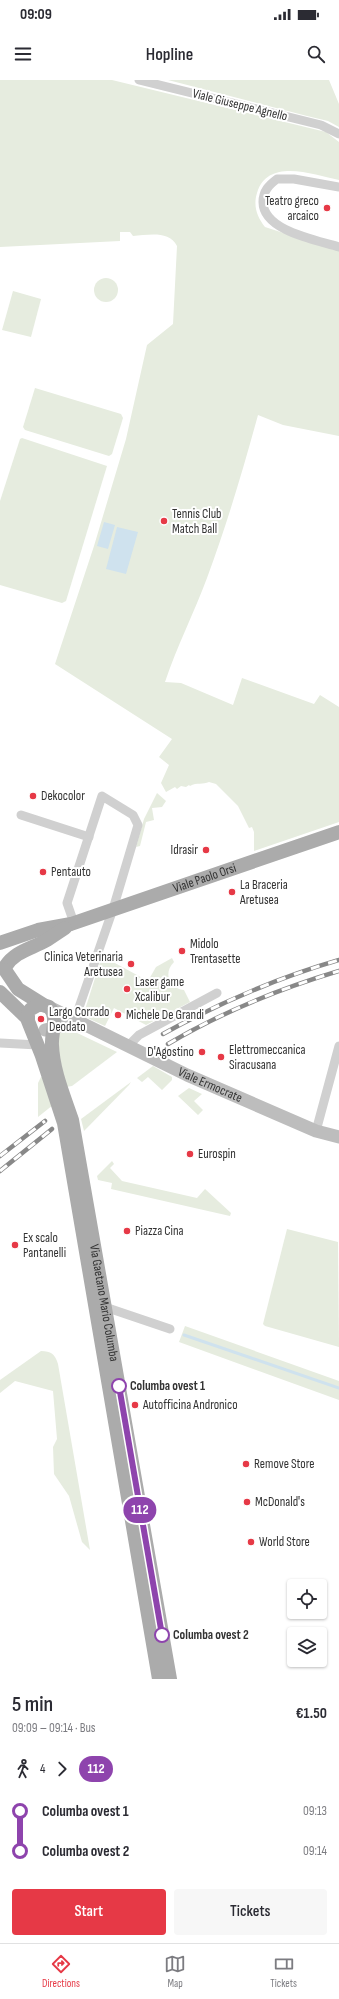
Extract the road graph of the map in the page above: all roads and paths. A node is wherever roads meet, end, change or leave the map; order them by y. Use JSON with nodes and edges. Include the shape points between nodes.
{"nodes":[{"id":1,"x":139,"y":80,"type":"edge"},
{"id":2,"x":339,"y":134,"type":"edge"},
{"id":3,"x":339,"y":187,"type":"edge"},
{"id":4,"x":339,"y":247,"type":"edge"},
{"id":5,"x":22,"y":815,"type":"dead end"},
{"id":6,"x":339,"y":832,"type":"edge"},
{"id":7,"x":89,"y":836,"type":"junction"},
{"id":8,"x":113,"y":910,"type":"junction"},
{"id":9,"x":72,"y":924,"type":"junction"},
{"id":10,"x":0,"y":943,"type":"edge"},
{"id":11,"x":3,"y":968,"type":"edge"},
{"id":12,"x":0,"y":992,"type":"edge"},
{"id":13,"x":217,"y":994,"type":"dead end"},
{"id":14,"x":46,"y":1006,"type":"junction"},
{"id":15,"x":29,"y":1022,"type":"junction"},
{"id":16,"x":80,"y":1022,"type":"junction"},
{"id":17,"x":50,"y":1027,"type":"junction"},
{"id":18,"x":0,"y":1042,"type":"edge"},
{"id":19,"x":38,"y":1045,"type":"junction"},
{"id":20,"x":128,"y":1046,"type":"junction"},
{"id":21,"x":339,"y":1046,"type":"edge"},
{"id":22,"x":316,"y":1131,"type":"junction"},
{"id":23,"x":339,"y":1137,"type":"edge"},
{"id":24,"x":105,"y":1307,"type":"junction"},
{"id":25,"x":170,"y":1329,"type":"dead end"},
{"id":26,"x":159,"y":1679,"type":"edge"},
{"id":27,"x":170,"y":1679,"type":"edge"}],
"edges":[{"from":1,"to":2,"type":"street","name":"Viale Giuseppe Agnello","via":[[321,125]]},
{"from":3,"to":4,"type":"street","via":[[289,178],[278,179],[267,188],[263,203],[267,217],[276,224]]},
{"from":5,"to":7,"type":"street"},
{"from":6,"to":8,"type":"main road","name":"Viale Paolo Orsi"},
{"from":7,"to":8,"type":"street","via":[[102,796],[133,815],[138,825]]},
{"from":7,"to":9,"type":"street","via":[[67,903]]},
{"from":8,"to":9,"type":"main road","name":"Viale Paolo Orsi"},
{"from":8,"to":16,"type":"street"},
{"from":9,"to":10,"type":"main road","via":[[38,930]]},
{"from":9,"to":11,"type":"main road","via":[[20,952]]},
{"from":11,"to":14,"type":"main road","via":[[18,989]]},
{"from":12,"to":15,"type":"main road"},
{"from":13,"to":20,"type":"street","via":[[139,1035]]},
{"from":14,"to":15,"type":"main road","via":[[37,1005],[31,1009]]},
{"from":14,"to":16,"type":"main road","name":"Viale Ermocrate"},
{"from":14,"to":17,"type":"main road","via":[[54,1014]]},
{"from":15,"to":17,"type":"main road","via":[[37,1030]]},
{"from":15,"to":19,"type":"main road","name":"Via Gaetano Mario Columba"},
{"from":16,"to":17,"type":"main road"},
{"from":16,"to":20,"type":"main road","name":"Viale Ermocrate"},
{"from":17,"to":24,"type":"main road","name":"Via Gaetano Mario Columba","via":[[55,1068],[72,1120]]},
{"from":18,"to":19,"type":"street"},
{"from":19,"to":26,"type":"main road","name":"Via Gaetano Mario Columba","via":[[64,1123]]},
{"from":20,"to":22,"type":"main road","name":"Viale Ermocrate","via":[[187,1075]]},
{"from":21,"to":22,"type":"street"},
{"from":22,"to":23,"type":"main road","name":"Viale Ermocrate"},
{"from":24,"to":25,"type":"street"},
{"from":24,"to":27,"type":"main road","name":"Via Gaetano Mario Columba"}]}
